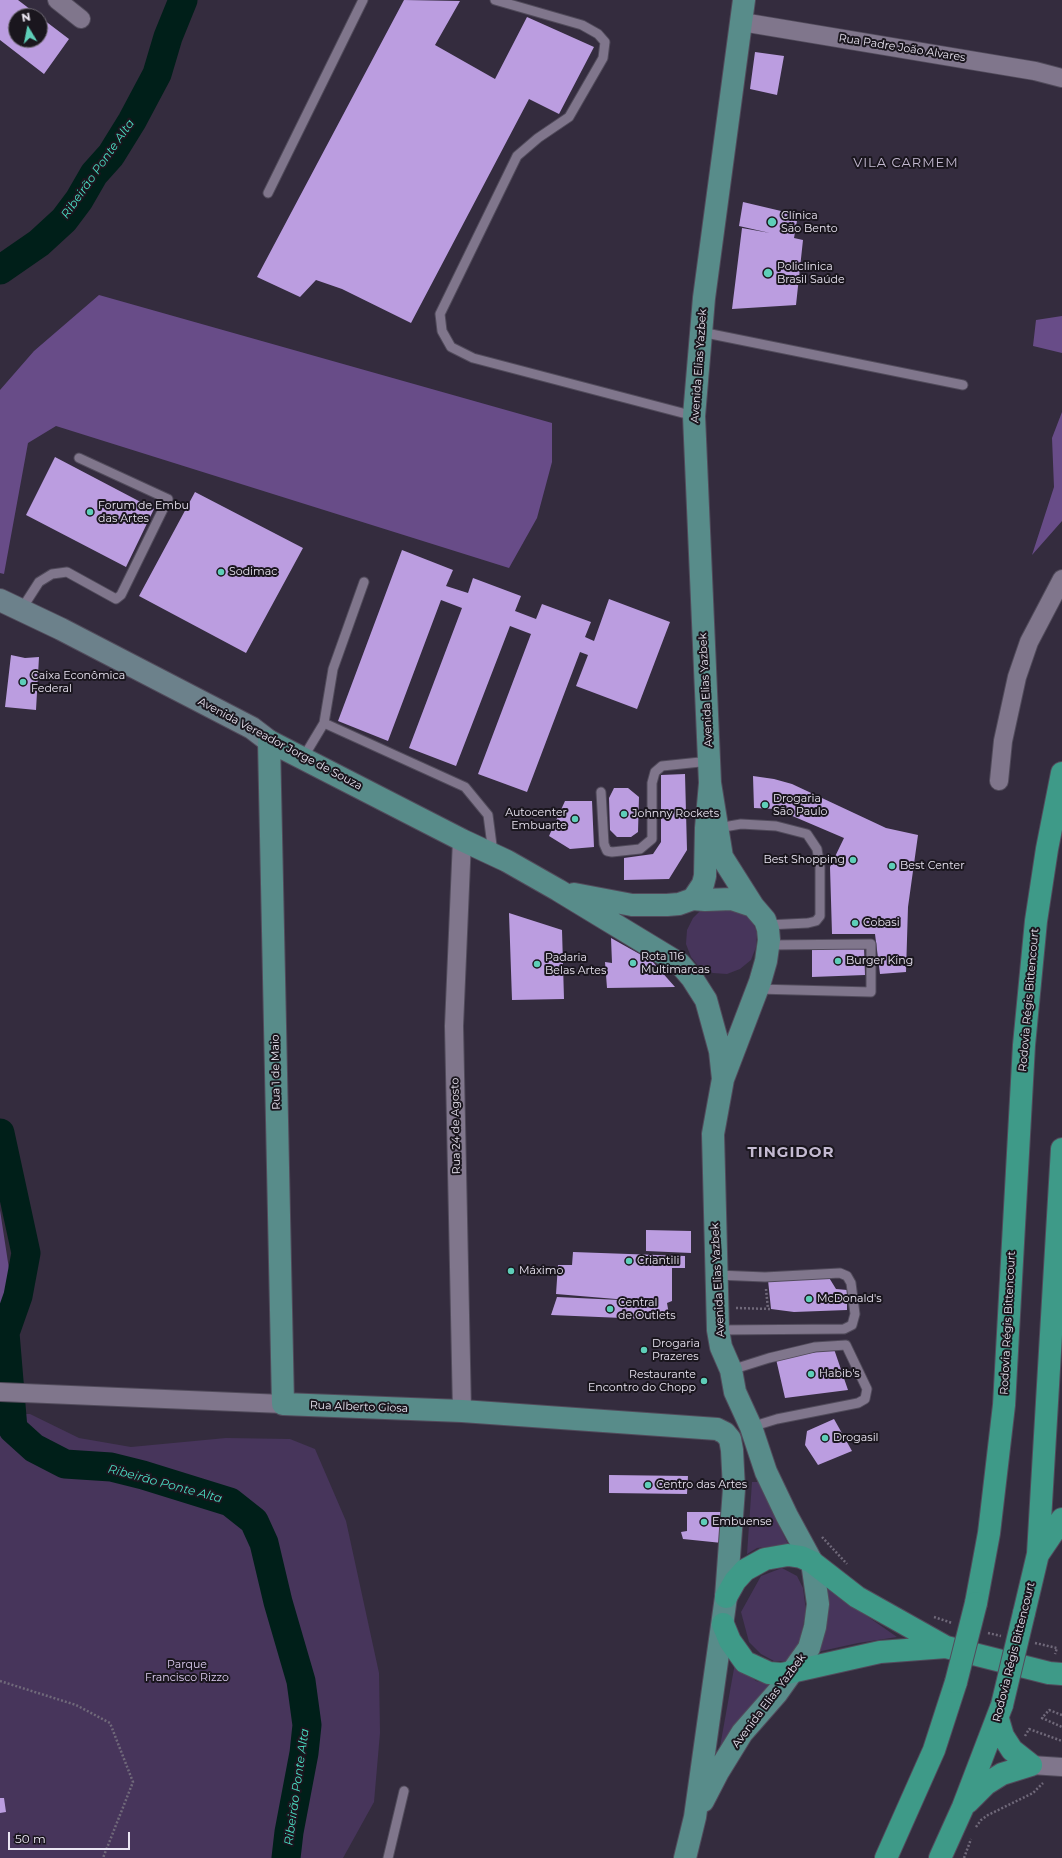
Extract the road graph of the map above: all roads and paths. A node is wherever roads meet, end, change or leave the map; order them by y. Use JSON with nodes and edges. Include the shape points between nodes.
{"nodes":[{"id":1,"x":57,"y":0,"type":"edge"},
{"id":2,"x":363,"y":0,"type":"edge"},
{"id":3,"x":495,"y":0,"type":"edge"},
{"id":4,"x":741,"y":6,"type":"edge"},
{"id":5,"x":81,"y":19,"type":"dead end"},
{"id":6,"x":1062,"y":78,"type":"edge"},
{"id":7,"x":268,"y":192,"type":"dead end"},
{"id":8,"x":701,"y":332,"type":"junction"},
{"id":9,"x":963,"y":385,"type":"dead end"},
{"id":10,"x":694,"y":416,"type":"junction"},
{"id":11,"x":79,"y":458,"type":"dead end"},
{"id":12,"x":1062,"y":579,"type":"edge"},
{"id":13,"x":364,"y":582,"type":"dead end"},
{"id":14,"x":0,"y":600,"type":"edge"},
{"id":15,"x":21,"y":610,"type":"junction"},
{"id":16,"x":324,"y":723,"type":"junction"},
{"id":17,"x":269,"y":741,"type":"junction"},
{"id":18,"x":303,"y":758,"type":"junction"},
{"id":19,"x":710,"y":760,"type":"junction"},
{"id":20,"x":1062,"y":773,"type":"edge"},
{"id":21,"x":1000,"y":781,"type":"dead end"},
{"id":22,"x":270,"y":783,"type":"junction"},
{"id":23,"x":710,"y":783,"type":"junction"},
{"id":24,"x":601,"y":792,"type":"dead end"},
{"id":25,"x":718,"y":828,"type":"junction"},
{"id":26,"x":462,"y":840,"type":"junction"},
{"id":27,"x":493,"y":854,"type":"junction"},
{"id":28,"x":558,"y":890,"type":"junction"},
{"id":29,"x":693,"y":899,"type":"junction"},
{"id":30,"x":753,"y":906,"type":"junction"},
{"id":31,"x":768,"y":935,"type":"junction"},
{"id":32,"x":757,"y":990,"type":"junction"},
{"id":33,"x":723,"y":1079,"type":"junction"},
{"id":34,"x":1062,"y":1149,"type":"edge"},
{"id":35,"x":717,"y":1275,"type":"junction"},
{"id":36,"x":765,"y":1277,"type":"junction"},
{"id":37,"x":718,"y":1307,"type":"junction"},
{"id":38,"x":718,"y":1330,"type":"junction"},
{"id":39,"x":731,"y":1370,"type":"junction"},
{"id":40,"x":0,"y":1392,"type":"edge"},
{"id":41,"x":735,"y":1392,"type":"junction"},
{"id":42,"x":283,"y":1404,"type":"junction"},
{"id":43,"x":462,"y":1411,"type":"junction"},
{"id":44,"x":751,"y":1427,"type":"junction"},
{"id":45,"x":717,"y":1429,"type":"junction"},
{"id":46,"x":1062,"y":1519,"type":"edge"},
{"id":47,"x":817,"y":1531,"type":"dead end"},
{"id":48,"x":1038,"y":1554,"type":"junction"},
{"id":49,"x":812,"y":1562,"type":"junction"},
{"id":50,"x":848,"y":1564,"type":"dead end"},
{"id":51,"x":726,"y":1597,"type":"junction"},
{"id":52,"x":933,"y":1617,"type":"dead end"},
{"id":53,"x":955,"y":1623,"type":"dead end"},
{"id":54,"x":723,"y":1624,"type":"junction"},
{"id":55,"x":984,"y":1632,"type":"dead end"},
{"id":56,"x":1006,"y":1637,"type":"dead end"},
{"id":57,"x":1028,"y":1642,"type":"dead end"},
{"id":58,"x":946,"y":1647,"type":"junction"},
{"id":59,"x":795,"y":1670,"type":"junction"},
{"id":60,"x":1056,"y":1673,"type":"edge"},
{"id":61,"x":0,"y":1681,"type":"edge"},
{"id":62,"x":1000,"y":1712,"type":"junction"},
{"id":63,"x":1062,"y":1715,"type":"edge"},
{"id":64,"x":1062,"y":1727,"type":"edge"},
{"id":65,"x":1031,"y":1765,"type":"junction"},
{"id":66,"x":1062,"y":1767,"type":"edge"},
{"id":67,"x":404,"y":1790,"type":"dead end"},
{"id":68,"x":963,"y":1807,"type":"junction"},
{"id":69,"x":695,"y":1817,"type":"junction"},
{"id":70,"x":103,"y":1858,"type":"edge"},
{"id":71,"x":388,"y":1858,"type":"edge"},
{"id":72,"x":685,"y":1858,"type":"edge"},
{"id":73,"x":886,"y":1858,"type":"edge"},
{"id":74,"x":940,"y":1858,"type":"edge"}],
"edges":[{"from":1,"to":5,"type":"street"},
{"from":2,"to":7,"type":"lane"},
{"from":3,"to":10,"type":"lane","via":[[582,25],[598,34],[605,42],[603,58],[569,117],[517,156],[440,314],[442,331],[451,347],[473,358]]},
{"from":4,"to":6,"type":"street","name":"Rua Padre João Alvares"},
{"from":4,"to":8,"type":"main road","name":"Avenida Elias Yazbek"},
{"from":8,"to":9,"type":"lane"},
{"from":8,"to":10,"type":"main road","name":"Avenida Elias Yazbek"},
{"from":10,"to":19,"type":"main road","name":"Avenida Elias Yazbek"},
{"from":11,"to":15,"type":"lane","via":[[168,499],[121,595],[116,599],[67,572],[52,574],[39,582]]},
{"from":12,"to":21,"type":"street","via":[[1029,642],[1017,677],[1003,741]]},
{"from":13,"to":16,"type":"lane","via":[[333,669]]},
{"from":14,"to":15,"type":"main road","name":"Avenida Vereador Jorge de Souza"},
{"from":15,"to":17,"type":"main road","name":"Avenida Vereador Jorge de Souza","via":[[252,728]]},
{"from":16,"to":18,"type":"lane"},
{"from":16,"to":27,"type":"lane","via":[[465,787],[488,815]]},
{"from":17,"to":18,"type":"main road","name":"Avenida Vereador Jorge de Souza"},
{"from":17,"to":22,"type":"main road","name":"Rua 1 de Maio"},
{"from":18,"to":22,"type":"main road","via":[[280,770]]},
{"from":18,"to":26,"type":"main road","name":"Avenida Vereador Jorge de Souza"},
{"from":19,"to":23,"type":"main road","name":"Avenida Elias Yazbek"},
{"from":19,"to":24,"type":"lane","via":[[662,766],[655,772],[652,783],[652,839],[640,849],[607,851],[604,844]]},
{"from":20,"to":73,"type":"highway","name":"Rodovia Régis Bittencourt","bridge":true,"via":[[1036,921],[1024,1045],[1004,1404],[989,1533],[976,1603],[956,1682],[934,1750]]},
{"from":22,"to":42,"type":"main road","name":"Rua 1 de Maio"},
{"from":23,"to":25,"type":"main road","name":"Avenida Elias Yazbek"},
{"from":23,"to":29,"type":"main road","name":"Avenida Elias Yazbek","via":[[705,876]]},
{"from":25,"to":30,"type":"main road","name":"Avenida Elias Yazbek","via":[[722,857],[726,866]]},
{"from":25,"to":31,"type":"lane","via":[[741,824],[776,826],[807,834],[817,849],[820,867],[820,916],[816,921]]},
{"from":26,"to":27,"type":"main road","name":"Avenida Vereador Jorge de Souza"},
{"from":26,"to":43,"type":"street","name":"Rua 24 de Agosto","via":[[454,1026]]},
{"from":27,"to":28,"type":"main road","name":"Avenida Vereador Jorge de Souza"},
{"from":28,"to":29,"type":"main road","name":"Avenida Vereador Jorge de Souza","via":[[632,905],[679,904]]},
{"from":28,"to":33,"type":"main road","name":"Avenida Vereador Jorge de Souza","via":[[680,964],[706,1000],[720,1051]]},
{"from":29,"to":30,"type":"main road","name":"Avenida Vereador Jorge de Souza","via":[[732,899]]},
{"from":30,"to":31,"type":"main road","name":"Avenida Elias Yazbek","via":[[759,912]]},
{"from":31,"to":32,"type":"main road","name":"Avenida Elias Yazbek","via":[[766,961]]},
{"from":31,"to":32,"type":"lane","via":[[871,944],[871,992]]},
{"from":32,"to":33,"type":"main road","name":"Avenida Elias Yazbek"},
{"from":33,"to":35,"type":"main road","name":"Avenida Elias Yazbek","via":[[712,1134]]},
{"from":34,"to":48,"type":"highway","name":"Rodovia Régis Bittencourt"},
{"from":35,"to":36,"type":"lane"},
{"from":35,"to":37,"type":"main road","name":"Avenida Elias Yazbek"},
{"from":36,"to":37,"type":"path","via":[[770,1309]]},
{"from":36,"to":38,"type":"lane","via":[[840,1273],[847,1276],[855,1314],[852,1325],[844,1329]]},
{"from":37,"to":38,"type":"main road","name":"Avenida Elias Yazbek"},
{"from":38,"to":39,"type":"main road","name":"Avenida Elias Yazbek","via":[[721,1347]]},
{"from":39,"to":41,"type":"main road","name":"Avenida Elias Yazbek"},
{"from":39,"to":44,"type":"lane","via":[[815,1347],[846,1345],[867,1389],[865,1399],[858,1403],[777,1419]]},
{"from":40,"to":42,"type":"street","name":"Rua Alberto Giosa"},
{"from":41,"to":44,"type":"main road","name":"Avenida Elias Yazbek"},
{"from":41,"to":45,"type":"main road","via":[[729,1414]]},
{"from":42,"to":43,"type":"main road","name":"Rua Alberto Giosa"},
{"from":43,"to":45,"type":"main road","name":"Rua Alberto Giosa"},
{"from":44,"to":49,"type":"main road","name":"Avenida Elias Yazbek","via":[[766,1472]]},
{"from":45,"to":51,"type":"main road","name":"Avenida Elias Yazbek","via":[[726,1433],[730,1439],[733,1466],[734,1509]]},
{"from":46,"to":48,"type":"highway"},
{"from":47,"to":50,"type":"path"},
{"from":48,"to":62,"type":"highway","name":"Rodovia Régis Bittencourt","bridge":true},
{"from":49,"to":51,"type":"highway","via":[[788,1555],[765,1559],[745,1570]]},
{"from":49,"to":58,"type":"highway","via":[[857,1597]]},
{"from":49,"to":59,"type":"main road","name":"Avenida Elias Yazbek","via":[[818,1604],[815,1627],[809,1648]]},
{"from":51,"to":54,"type":"main road","name":"Avenida Elias Yazbek"},
{"from":52,"to":53,"type":"path"},
{"from":54,"to":59,"type":"highway","via":[[730,1642],[745,1662],[769,1673],[782,1674]]},
{"from":54,"to":69,"type":"main road","name":"Avenida Elias Yazbek"},
{"from":55,"to":56,"type":"path"},
{"from":57,"to":60,"type":"path","via":[[1057,1648]]},
{"from":58,"to":59,"type":"highway","via":[[880,1652]]},
{"from":58,"to":60,"type":"highway"},
{"from":59,"to":69,"type":"main road","name":"Avenida Elias Yazbek","via":[[742,1733]]},
{"from":61,"to":70,"type":"path","via":[[76,1705],[110,1723],[133,1782]]},
{"from":62,"to":65,"type":"highway","via":[[1003,1736],[1012,1750]]},
{"from":62,"to":68,"type":"highway","name":"Rodovia Régis Bittencourt"},
{"from":63,"to":64,"type":"path","via":[[1049,1710],[1042,1718]]},
{"from":65,"to":66,"type":"street"},
{"from":65,"to":68,"type":"highway","via":[[1002,1774],[986,1784]]},
{"from":67,"to":71,"type":"lane"},
{"from":68,"to":74,"type":"highway","name":"Rodovia Régis Bittencourt"},
{"from":69,"to":72,"type":"main road","name":"Avenida Elias Yazbek"}]}
